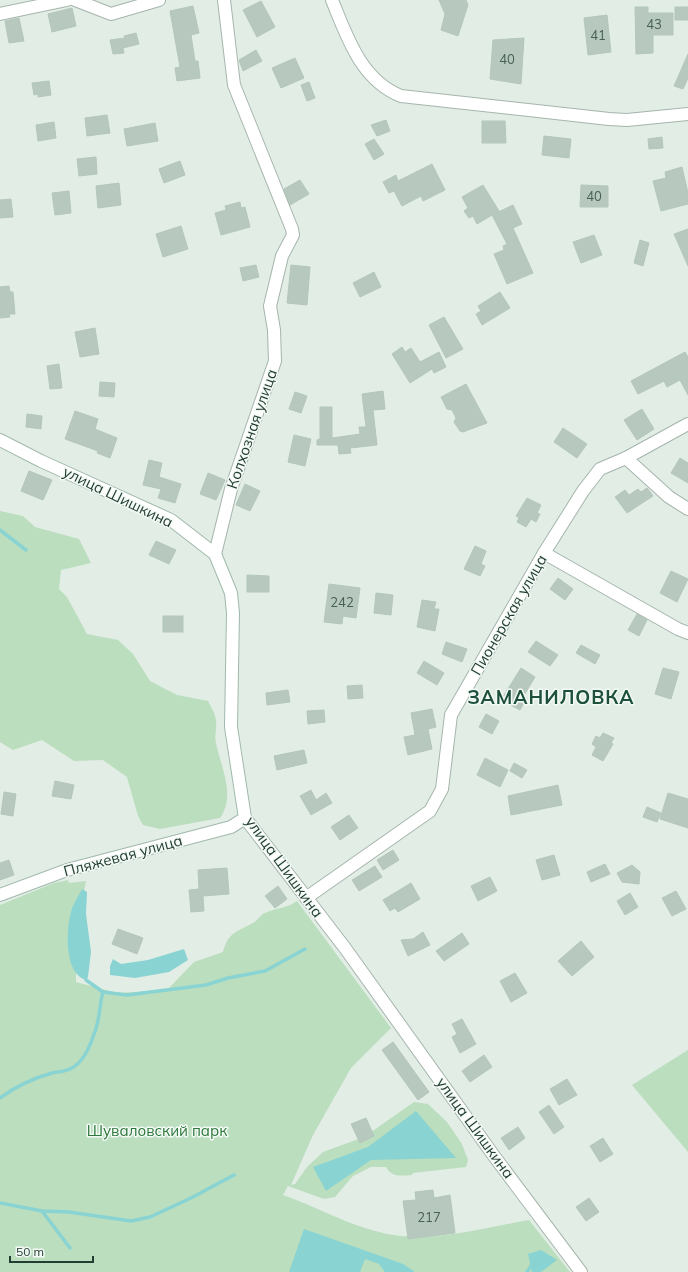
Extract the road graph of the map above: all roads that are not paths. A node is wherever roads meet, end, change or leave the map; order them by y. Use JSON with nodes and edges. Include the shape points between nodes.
{"nodes":[{"id":1,"x":67,"y":0,"type":"edge"},
{"id":2,"x":75,"y":0,"type":"edge"},
{"id":3,"x":159,"y":0,"type":"edge"},
{"id":4,"x":224,"y":0,"type":"edge"},
{"id":5,"x":332,"y":0,"type":"edge"},
{"id":6,"x":0,"y":14,"type":"edge"},
{"id":7,"x":688,"y":114,"type":"edge"},
{"id":8,"x":688,"y":424,"type":"edge"},
{"id":9,"x":0,"y":440,"type":"edge"},
{"id":10,"x":626,"y":458,"type":"junction"},
{"id":11,"x":688,"y":509,"type":"edge"},
{"id":12,"x":544,"y":553,"type":"junction"},
{"id":13,"x":215,"y":554,"type":"junction"},
{"id":14,"x":688,"y":633,"type":"edge"},
{"id":15,"x":245,"y":818,"type":"junction"},
{"id":16,"x":0,"y":895,"type":"edge"},
{"id":17,"x":306,"y":898,"type":"junction"},
{"id":18,"x":581,"y":1272,"type":"edge"}],
"edges":[{"from":1,"to":6,"type":"street"},
{"from":2,"to":3,"type":"street","via":[[111,14]]},
{"from":4,"to":13,"type":"street","name":"Колхозная улица","via":[[234,85],[293,235],[282,256],[270,306],[275,362],[231,489]]},
{"from":5,"to":7,"type":"street","via":[[350,45],[367,70],[387,91],[401,96],[621,120]]},
{"from":8,"to":10,"type":"street","name":"Пионерская улица"},
{"from":9,"to":13,"type":"street","name":"улица Шишкина","via":[[171,520]]},
{"from":10,"to":11,"type":"street","via":[[669,497]]},
{"from":10,"to":12,"type":"street","name":"Пионерская улица","via":[[600,469]]},
{"from":12,"to":14,"type":"street"},
{"from":12,"to":17,"type":"street","name":"Пионерская улица","via":[[451,715],[442,789],[430,811]]},
{"from":13,"to":15,"type":"street","name":"улица Шишкина","via":[[231,592],[231,727]]},
{"from":15,"to":16,"type":"street","name":"Пляжевая улица","via":[[231,826],[67,870]]},
{"from":15,"to":17,"type":"street","name":"улица Шишкина"},
{"from":17,"to":18,"type":"street","name":"улица Шишкина"}]}
